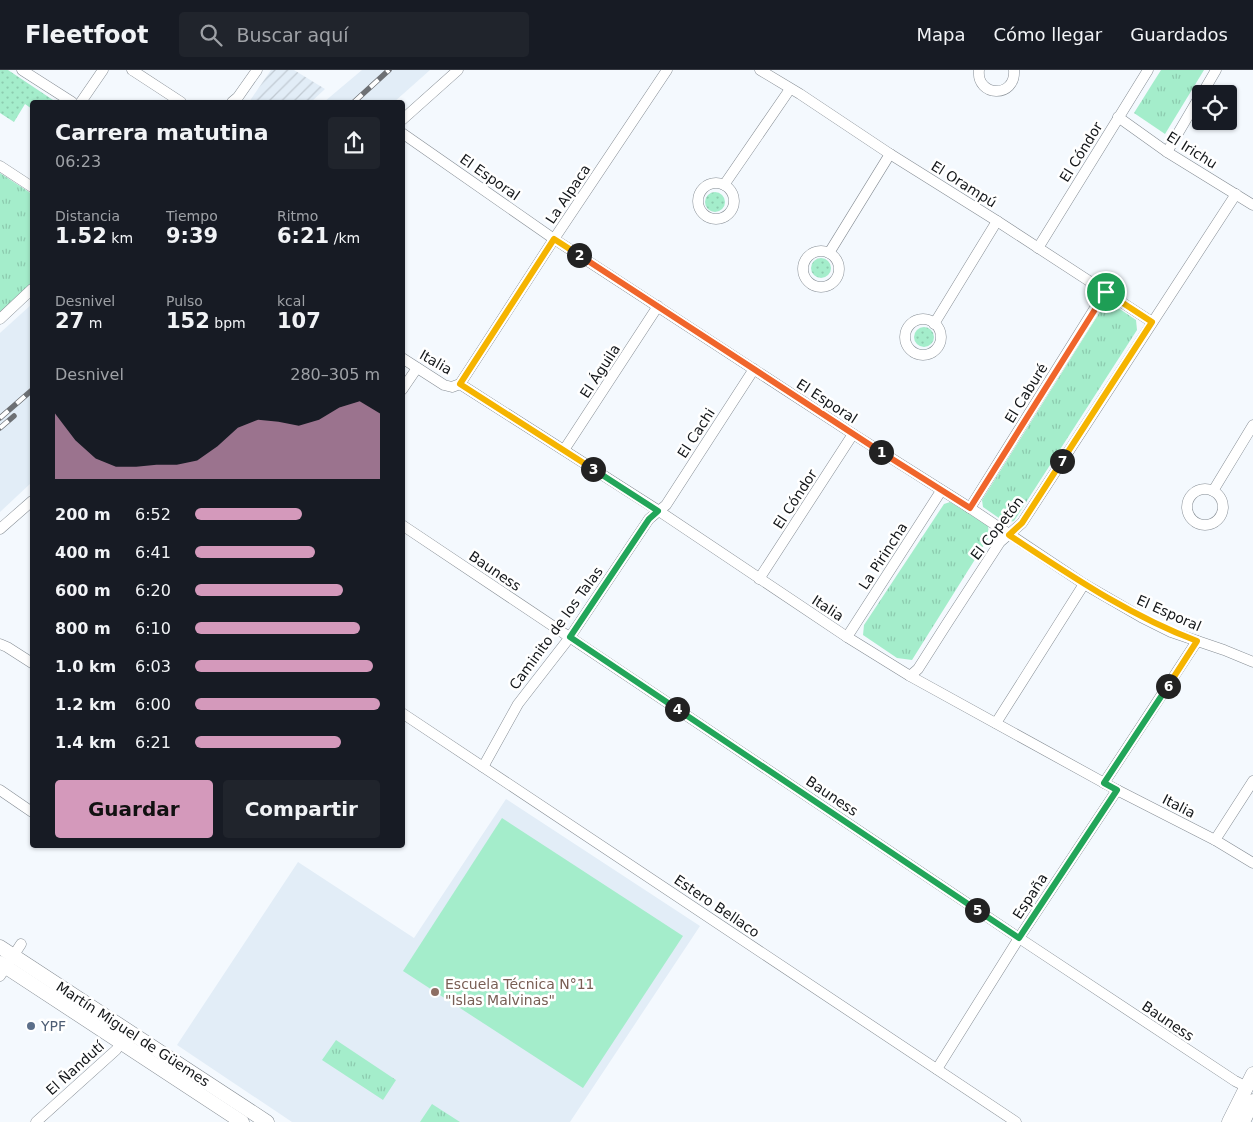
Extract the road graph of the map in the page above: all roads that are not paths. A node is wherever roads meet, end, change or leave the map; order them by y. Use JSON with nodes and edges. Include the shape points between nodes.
{"nodes":[{"id":1,"x":22,"y":70,"type":"edge"},
{"id":2,"x":103,"y":70,"type":"edge"},
{"id":3,"x":132,"y":70,"type":"edge"},
{"id":4,"x":257,"y":70,"type":"edge"},
{"id":5,"x":458,"y":70,"type":"edge"},
{"id":6,"x":667,"y":70,"type":"edge"},
{"id":7,"x":760,"y":70,"type":"edge"},
{"id":8,"x":980,"y":70,"type":"edge"},
{"id":9,"x":1014,"y":70,"type":"edge"},
{"id":10,"x":1148,"y":70,"type":"edge"},
{"id":11,"x":1216,"y":70,"type":"edge"},
{"id":12,"x":1207,"y":85,"type":"edge"},
{"id":13,"x":790,"y":89,"type":"junction"},
{"id":14,"x":69,"y":100,"type":"edge"},
{"id":15,"x":81,"y":100,"type":"edge"},
{"id":16,"x":178,"y":100,"type":"edge"},
{"id":17,"x":234,"y":100,"type":"edge"},
{"id":18,"x":1192,"y":109,"type":"edge"},
{"id":19,"x":405,"y":117,"type":"edge"},
{"id":20,"x":1118,"y":117,"type":"junction"},
{"id":21,"x":405,"y":135,"type":"edge"},
{"id":22,"x":1167,"y":152,"type":"junction"},
{"id":23,"x":890,"y":154,"type":"junction"},
{"id":24,"x":0,"y":166,"type":"edge"},
{"id":25,"x":30,"y":182,"type":"edge"},
{"id":26,"x":724,"y":185,"type":"dead end"},
{"id":27,"x":1236,"y":194,"type":"junction"},
{"id":28,"x":1253,"y":205,"type":"edge"},
{"id":29,"x":997,"y":221,"type":"junction"},
{"id":30,"x":554,"y":239,"type":"junction"},
{"id":31,"x":1038,"y":248,"type":"junction"},
{"id":32,"x":829,"y":252,"type":"dead end"},
{"id":33,"x":30,"y":291,"type":"edge"},
{"id":34,"x":1106,"y":292,"type":"junction"},
{"id":35,"x":658,"y":306,"type":"junction"},
{"id":36,"x":0,"y":319,"type":"edge"},
{"id":37,"x":1152,"y":322,"type":"junction"},
{"id":38,"x":934,"y":324,"type":"dead end"},
{"id":39,"x":405,"y":360,"type":"edge"},
{"id":40,"x":418,"y":368,"type":"junction"},
{"id":41,"x":754,"y":369,"type":"junction"},
{"id":42,"x":460,"y":384,"type":"junction"},
{"id":43,"x":405,"y":386,"type":"edge"},
{"id":44,"x":1253,"y":425,"type":"edge"},
{"id":45,"x":853,"y":434,"type":"junction"},
{"id":46,"x":564,"y":450,"type":"junction"},
{"id":47,"x":941,"y":490,"type":"junction"},
{"id":48,"x":1213,"y":491,"type":"dead end"},
{"id":49,"x":30,"y":503,"type":"edge"},
{"id":50,"x":970,"y":508,"type":"junction"},
{"id":51,"x":658,"y":511,"type":"junction"},
{"id":52,"x":405,"y":527,"type":"edge"},
{"id":53,"x":0,"y":530,"type":"edge"},
{"id":54,"x":1009,"y":535,"type":"junction"},
{"id":55,"x":759,"y":579,"type":"junction"},
{"id":56,"x":1084,"y":584,"type":"junction"},
{"id":57,"x":570,"y":637,"type":"junction"},
{"id":58,"x":848,"y":637,"type":"junction"},
{"id":59,"x":1197,"y":641,"type":"junction"},
{"id":60,"x":0,"y":644,"type":"edge"},
{"id":61,"x":30,"y":662,"type":"edge"},
{"id":62,"x":1253,"y":662,"type":"edge"},
{"id":63,"x":910,"y":676,"type":"junction"},
{"id":64,"x":405,"y":715,"type":"edge"},
{"id":65,"x":996,"y":723,"type":"junction"},
{"id":66,"x":483,"y":767,"type":"junction"},
{"id":67,"x":1253,"y":781,"type":"edge"},
{"id":68,"x":1104,"y":783,"type":"junction"},
{"id":69,"x":0,"y":790,"type":"edge"},
{"id":70,"x":1117,"y":790,"type":"junction"},
{"id":71,"x":30,"y":811,"type":"edge"},
{"id":72,"x":1215,"y":840,"type":"junction"},
{"id":73,"x":1253,"y":863,"type":"edge"},
{"id":74,"x":1019,"y":938,"type":"junction"},
{"id":75,"x":0,"y":947,"type":"edge"},
{"id":76,"x":8,"y":961,"type":"edge"},
{"id":77,"x":125,"y":1037,"type":"junction"},
{"id":78,"x":937,"y":1069,"type":"junction"},
{"id":79,"x":1253,"y":1074,"type":"edge"},
{"id":80,"x":1247,"y":1087,"type":"junction"},
{"id":81,"x":1253,"y":1101,"type":"edge"},
{"id":82,"x":36,"y":1122,"type":"edge"},
{"id":83,"x":242,"y":1122,"type":"edge"},
{"id":84,"x":267,"y":1122,"type":"edge"},
{"id":85,"x":1016,"y":1122,"type":"edge"},
{"id":86,"x":1229,"y":1122,"type":"edge"},
{"id":87,"x":1243,"y":1122,"type":"edge"}],
"edges":[{"from":1,"to":14,"type":"street"},
{"from":2,"to":15,"type":"street"},
{"from":3,"to":16,"type":"street"},
{"from":4,"to":17,"type":"street"},
{"from":5,"to":19,"type":"street"},
{"from":6,"to":30,"type":"street","name":"La Alpaca"},
{"from":7,"to":13,"type":"street","name":"El Orampú"},
{"from":8,"to":9,"type":"street","via":[[982,84],[998,92],[1009,87]]},
{"from":10,"to":20,"type":"street","name":"El Cóndor"},
{"from":11,"to":12,"type":"street"},
{"from":13,"to":23,"type":"street","name":"El Orampú"},
{"from":13,"to":26,"type":"street"},
{"from":18,"to":22,"type":"street"},
{"from":20,"to":22,"type":"street","name":"El Irichu"},
{"from":20,"to":31,"type":"street","name":"El Cóndor"},
{"from":21,"to":30,"type":"street","name":"El Esporal"},
{"from":22,"to":27,"type":"street","name":"El Irichu"},
{"from":23,"to":29,"type":"street","name":"El Orampú"},
{"from":23,"to":32,"type":"street"},
{"from":24,"to":25,"type":"street"},
{"from":27,"to":28,"type":"street","name":"El Irichu"},
{"from":27,"to":37,"type":"street","name":"El Copetón"},
{"from":29,"to":31,"type":"street","name":"El Orampú"},
{"from":29,"to":38,"type":"street"},
{"from":30,"to":35,"type":"street","name":"El Esporal"},
{"from":30,"to":42,"type":"street","name":"La Alpaca"},
{"from":31,"to":34,"type":"street","name":"El Orampú"},
{"from":33,"to":36,"type":"street"},
{"from":34,"to":37,"type":"street","name":"El Orampú"},
{"from":34,"to":50,"type":"street","name":"El Caburé"},
{"from":35,"to":41,"type":"street","name":"El Esporal"},
{"from":35,"to":46,"type":"street","name":"El Águila"},
{"from":37,"to":54,"type":"street","name":"El Copetón","via":[[1022,523]]},
{"from":39,"to":40,"type":"street","name":"Italia"},
{"from":40,"to":42,"type":"street","name":"Italia","via":[[444,385]]},
{"from":40,"to":43,"type":"street"},
{"from":41,"to":45,"type":"street","name":"El Esporal"},
{"from":41,"to":51,"type":"street","name":"El Cachi","via":[[666,505]]},
{"from":42,"to":46,"type":"street","name":"Italia"},
{"from":44,"to":48,"type":"street"},
{"from":45,"to":47,"type":"street","name":"El Esporal"},
{"from":45,"to":55,"type":"street","name":"El Cóndor"},
{"from":46,"to":51,"type":"street","name":"Italia"},
{"from":47,"to":50,"type":"street","name":"El Esporal"},
{"from":47,"to":58,"type":"street","name":"La Pirincha"},
{"from":49,"to":53,"type":"street"},
{"from":50,"to":54,"type":"street","name":"El Esporal"},
{"from":51,"to":55,"type":"street","name":"Italia"},
{"from":51,"to":57,"type":"street","name":"Caminito de los Talas","via":[[649,519]]},
{"from":52,"to":57,"type":"street","name":"Bauness"},
{"from":54,"to":56,"type":"street","name":"El Esporal"},
{"from":54,"to":63,"type":"street","name":"El Copetón","via":[[1000,542],[918,669]]},
{"from":55,"to":58,"type":"street","name":"Italia"},
{"from":56,"to":59,"type":"street","name":"El Esporal","via":[[1141,617]]},
{"from":56,"to":65,"type":"street"},
{"from":57,"to":66,"type":"street","name":"Caminito de los Talas","via":[[518,704]]},
{"from":57,"to":74,"type":"street","name":"Bauness"},
{"from":58,"to":63,"type":"street","name":"Italia"},
{"from":59,"to":62,"type":"street","name":"El Esporal"},
{"from":59,"to":68,"type":"street"},
{"from":60,"to":61,"type":"street"},
{"from":63,"to":65,"type":"street","name":"Italia"},
{"from":64,"to":66,"type":"street","name":"Estero Bellaco"},
{"from":65,"to":68,"type":"street","name":"Italia"},
{"from":66,"to":78,"type":"street","name":"Estero Bellaco"},
{"from":67,"to":72,"type":"street"},
{"from":68,"to":70,"type":"street","name":"Italia"},
{"from":69,"to":71,"type":"street"},
{"from":70,"to":72,"type":"street","name":"Italia"},
{"from":70,"to":74,"type":"street","name":"España"},
{"from":72,"to":73,"type":"street","name":"Italia"},
{"from":74,"to":78,"type":"street","name":"España"},
{"from":74,"to":80,"type":"street","name":"Bauness"},
{"from":75,"to":76,"type":"main road","name":"Martín Miguel de Güemes"},
{"from":76,"to":77,"type":"main road","name":"Martín Miguel de Güemes"},
{"from":77,"to":82,"type":"street","name":"El Ñandutí","via":[[116,1050]]},
{"from":77,"to":83,"type":"main road","name":"Martín Miguel de Güemes"},
{"from":77,"to":84,"type":"main road","name":"Martín Miguel de Güemes"},
{"from":78,"to":85,"type":"street","name":"Estero Bellaco"},
{"from":79,"to":80,"type":"main road"},
{"from":80,"to":86,"type":"main road"},
{"from":81,"to":87,"type":"main road"}]}
